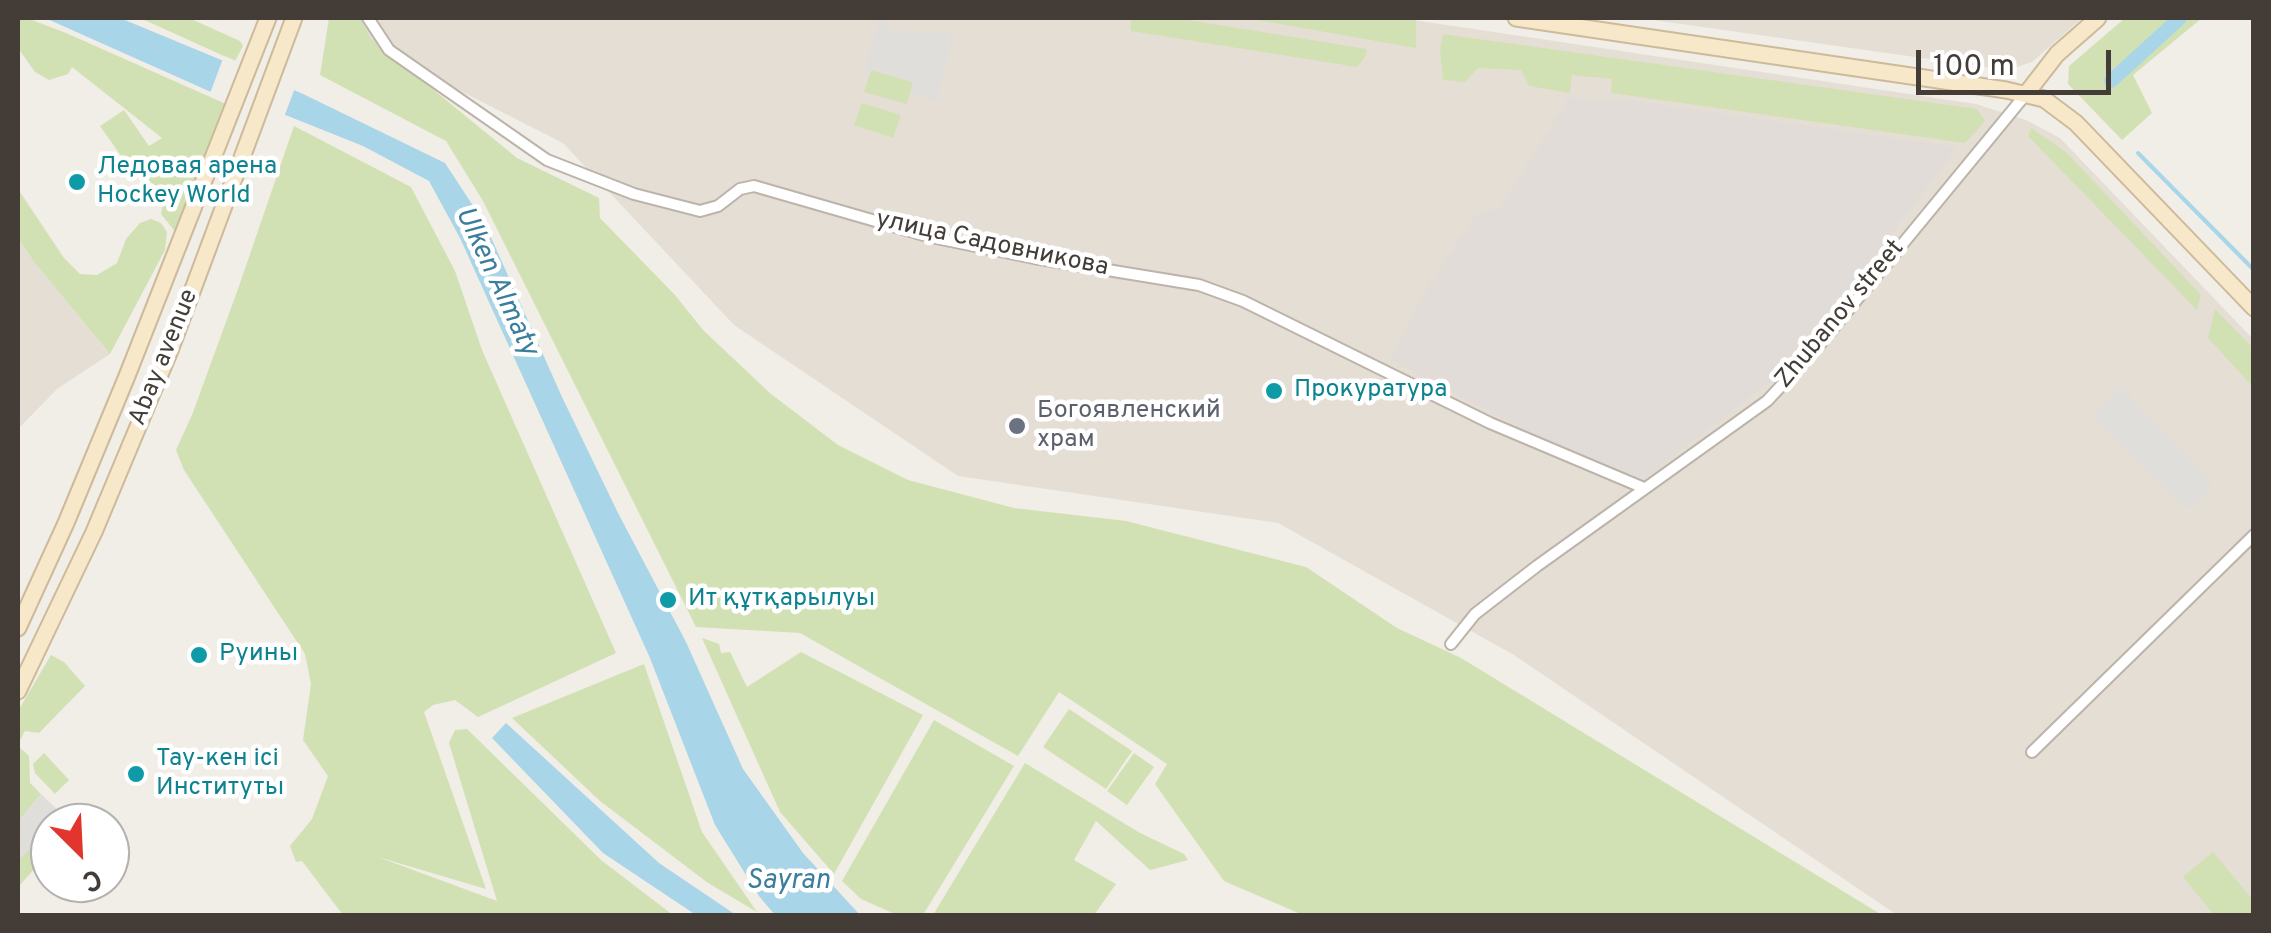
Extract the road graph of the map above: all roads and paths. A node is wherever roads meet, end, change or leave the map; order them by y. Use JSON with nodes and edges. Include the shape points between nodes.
{"nodes":[{"id":1,"x":268,"y":18,"type":"edge"},
{"id":2,"x":294,"y":18,"type":"edge"},
{"id":3,"x":368,"y":18,"type":"edge"},
{"id":4,"x":1516,"y":18,"type":"edge"},
{"id":5,"x":2098,"y":18,"type":"edge"},
{"id":6,"x":2026,"y":94,"type":"junction"},
{"id":7,"x":2254,"y":308,"type":"edge"},
{"id":8,"x":1644,"y":488,"type":"junction"},
{"id":9,"x":2254,"y":535,"type":"edge"},
{"id":10,"x":18,"y":628,"type":"edge"},
{"id":11,"x":1451,"y":644,"type":"dead end"},
{"id":12,"x":18,"y":691,"type":"edge"},
{"id":13,"x":2032,"y":752,"type":"dead end"}],
"edges":[{"from":1,"to":10,"type":"main road","name":"Abay avenue"},
{"from":2,"to":12,"type":"main road","name":"Abay avenue","via":[[171,348]]},
{"from":3,"to":8,"type":"street","name":"улица Садовникова","via":[[389,50],[546,160],[634,194],[700,211],[754,186],[931,237],[1199,285]]},
{"from":4,"to":6,"type":"main road"},
{"from":5,"to":6,"type":"main road","name":"Zhubanov street"},
{"from":6,"to":7,"type":"main road","via":[[2044,98],[2076,124]]},
{"from":6,"to":8,"type":"street","name":"Zhubanov street","via":[[1785,384]]},
{"from":8,"to":11,"type":"street","name":"Zhubanov street","via":[[1475,614]]},
{"from":9,"to":13,"type":"street"}]}
